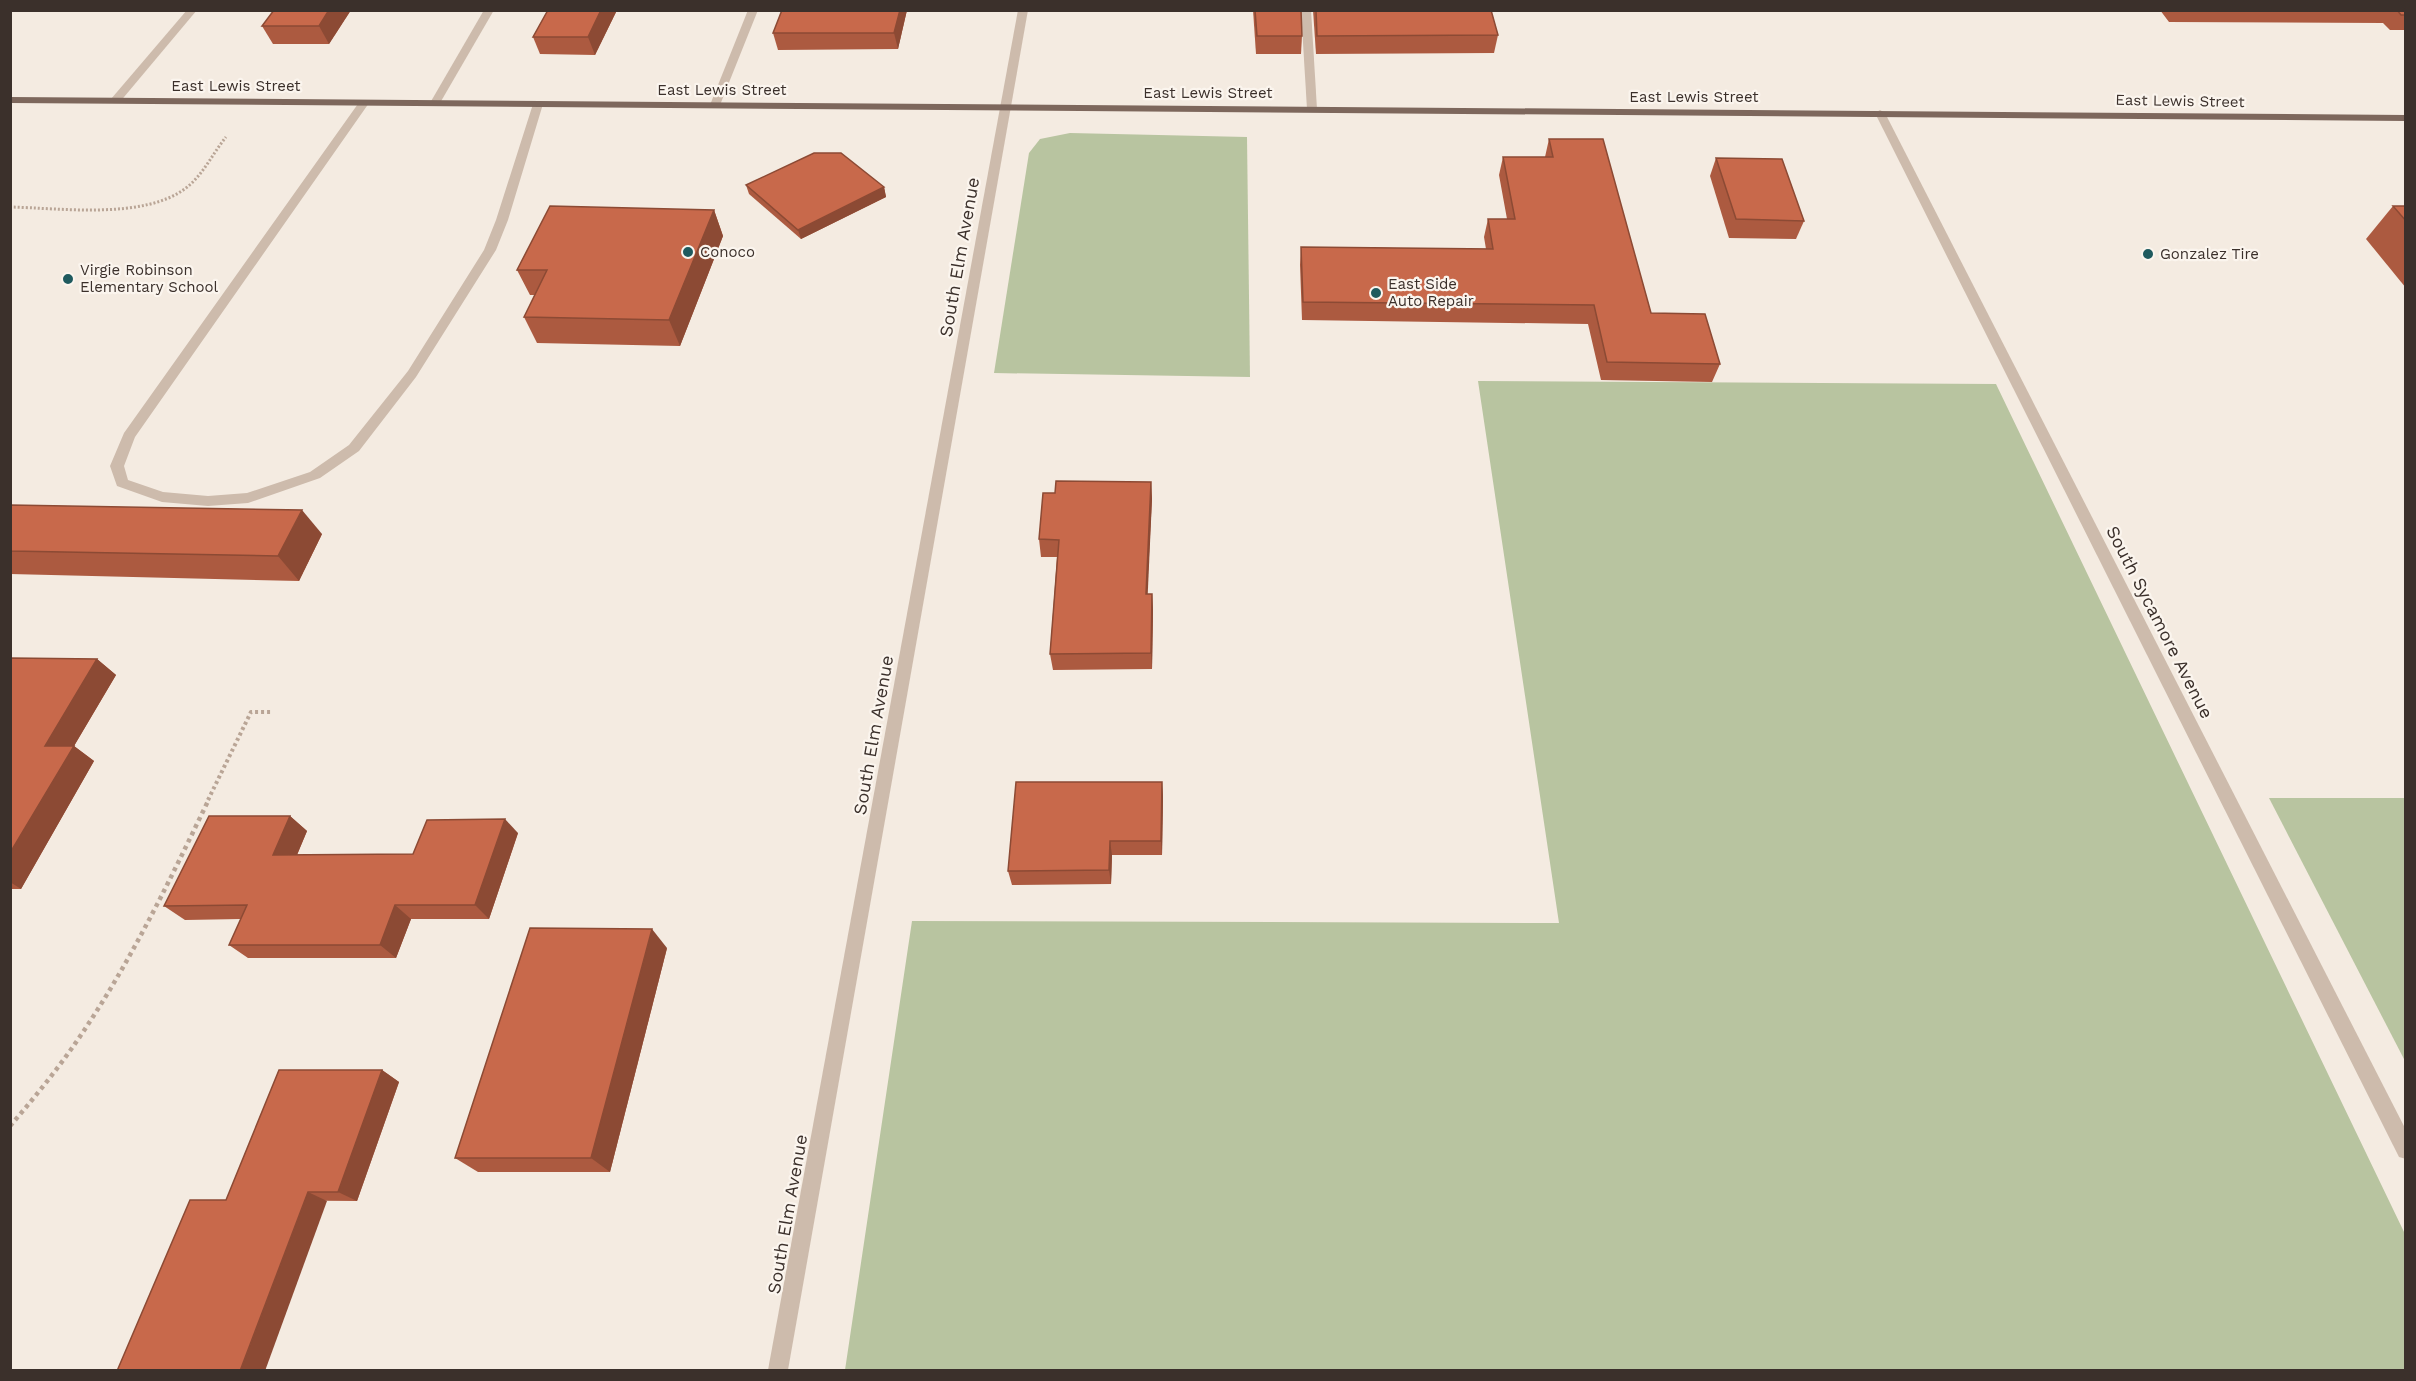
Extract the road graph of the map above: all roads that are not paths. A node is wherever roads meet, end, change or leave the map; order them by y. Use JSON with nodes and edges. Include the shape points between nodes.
{"nodes":[{"id":1,"x":193,"y":10,"type":"edge"},
{"id":2,"x":489,"y":10,"type":"edge"},
{"id":3,"x":753,"y":10,"type":"edge"},
{"id":4,"x":1023,"y":10,"type":"edge"},
{"id":5,"x":1306,"y":10,"type":"edge"},
{"id":6,"x":10,"y":100,"type":"edge"},
{"id":7,"x":115,"y":101,"type":"junction"},
{"id":8,"x":364,"y":103,"type":"junction"},
{"id":9,"x":435,"y":103,"type":"junction"},
{"id":10,"x":538,"y":104,"type":"junction"},
{"id":11,"x":715,"y":105,"type":"junction"},
{"id":12,"x":1005,"y":107,"type":"junction"},
{"id":13,"x":1312,"y":109,"type":"junction"},
{"id":14,"x":1880,"y":113,"type":"junction"},
{"id":15,"x":2406,"y":118,"type":"edge"},
{"id":16,"x":2406,"y":1150,"type":"edge"},
{"id":17,"x":778,"y":1371,"type":"edge"}],
"edges":[{"from":1,"to":7,"type":"street"},
{"from":2,"to":9,"type":"street"},
{"from":3,"to":11,"type":"street"},
{"from":4,"to":12,"type":"street","name":"South Elm Avenue"},
{"from":5,"to":13,"type":"street"},
{"from":6,"to":7,"type":"main road","name":"East Lewis Street"},
{"from":7,"to":8,"type":"main road","name":"East Lewis Street"},
{"from":8,"to":9,"type":"main road","name":"East Lewis Street"},
{"from":8,"to":10,"type":"street","via":[[129,436],[117,466],[122,483],[162,497],[208,501],[248,498],[315,475],[354,448],[412,374],[490,250]]},
{"from":9,"to":10,"type":"main road","name":"East Lewis Street"},
{"from":10,"to":11,"type":"main road","name":"East Lewis Street"},
{"from":11,"to":12,"type":"main road","name":"East Lewis Street"},
{"from":12,"to":13,"type":"main road","name":"East Lewis Street"},
{"from":12,"to":17,"type":"street","name":"South Elm Avenue"},
{"from":13,"to":14,"type":"main road","name":"East Lewis Street"},
{"from":14,"to":15,"type":"main road","name":"East Lewis Street"},
{"from":14,"to":16,"type":"street","name":"South Sycamore Avenue"}]}
